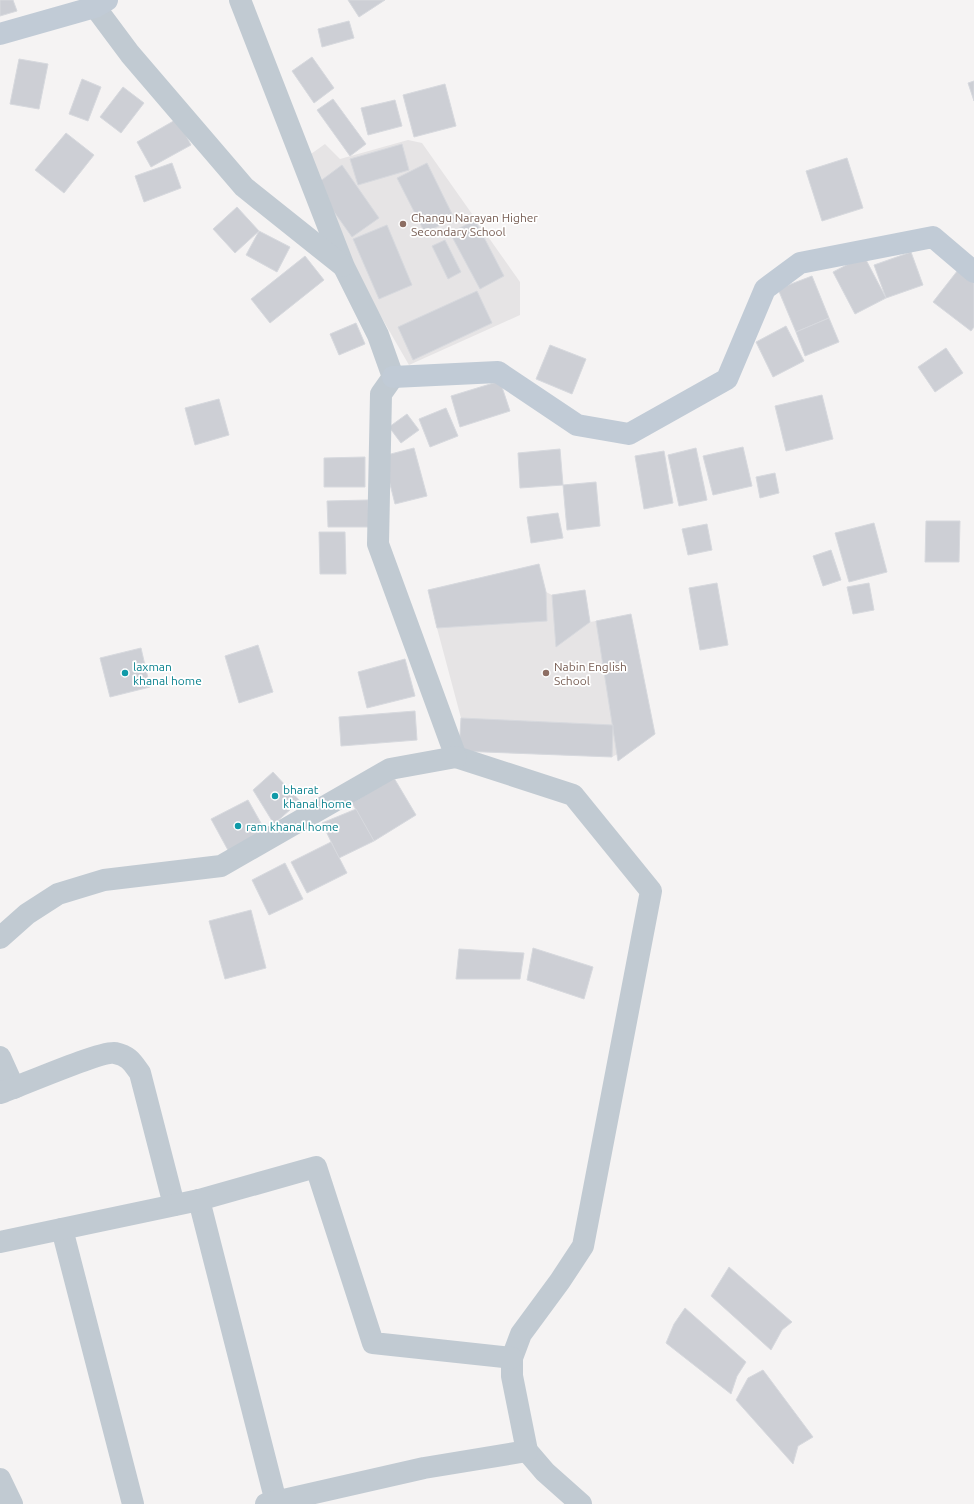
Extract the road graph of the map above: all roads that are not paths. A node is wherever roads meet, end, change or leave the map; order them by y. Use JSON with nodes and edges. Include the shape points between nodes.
{"nodes":[{"id":1,"x":240,"y":0,"type":"edge"},
{"id":2,"x":101,"y":4,"type":"edge"},
{"id":3,"x":0,"y":34,"type":"edge"},
{"id":4,"x":344,"y":267,"type":"junction"},
{"id":5,"x":974,"y":272,"type":"edge"},
{"id":6,"x":393,"y":377,"type":"junction"},
{"id":7,"x":456,"y":757,"type":"junction"},
{"id":8,"x":0,"y":938,"type":"edge"},
{"id":9,"x":0,"y":1056,"type":"edge"},
{"id":10,"x":7,"y":1091,"type":"edge"},
{"id":11,"x":199,"y":1200,"type":"junction"},
{"id":12,"x":174,"y":1205,"type":"junction"},
{"id":13,"x":62,"y":1229,"type":"junction"},
{"id":14,"x":0,"y":1242,"type":"edge"},
{"id":15,"x":512,"y":1358,"type":"junction"},
{"id":16,"x":527,"y":1451,"type":"junction"},
{"id":17,"x":0,"y":1479,"type":"edge"},
{"id":18,"x":271,"y":1503,"type":"edge"},
{"id":19,"x":12,"y":1504,"type":"edge"},
{"id":20,"x":133,"y":1504,"type":"edge"},
{"id":21,"x":582,"y":1504,"type":"edge"}],
"edges":[{"from":1,"to":4,"type":"street"},
{"from":2,"to":3,"type":"street"},
{"from":2,"to":4,"type":"street","via":[[130,54],[244,187]]},
{"from":4,"to":6,"type":"street","via":[[378,335]]},
{"from":5,"to":6,"type":"street","via":[[933,237],[800,263],[764,289],[727,379],[629,434],[577,424],[498,372]]},
{"from":6,"to":7,"type":"street","via":[[381,394],[378,544]]},
{"from":7,"to":8,"type":"street","via":[[390,769],[221,866],[104,880],[58,894],[27,914]]},
{"from":7,"to":15,"type":"street","via":[[573,795],[651,891],[583,1246],[521,1334]]},
{"from":9,"to":10,"type":"street"},
{"from":10,"to":12,"type":"street","via":[[94,1057],[114,1052],[129,1058],[140,1073]]},
{"from":11,"to":12,"type":"street"},
{"from":11,"to":15,"type":"street","via":[[316,1167],[373,1343]]},
{"from":11,"to":18,"type":"street"},
{"from":12,"to":13,"type":"street"},
{"from":13,"to":14,"type":"street"},
{"from":13,"to":20,"type":"street"},
{"from":15,"to":16,"type":"street","via":[[512,1376]]},
{"from":16,"to":18,"type":"street","via":[[424,1468]]},
{"from":16,"to":21,"type":"street","via":[[544,1472]]},
{"from":17,"to":19,"type":"street"}]}
